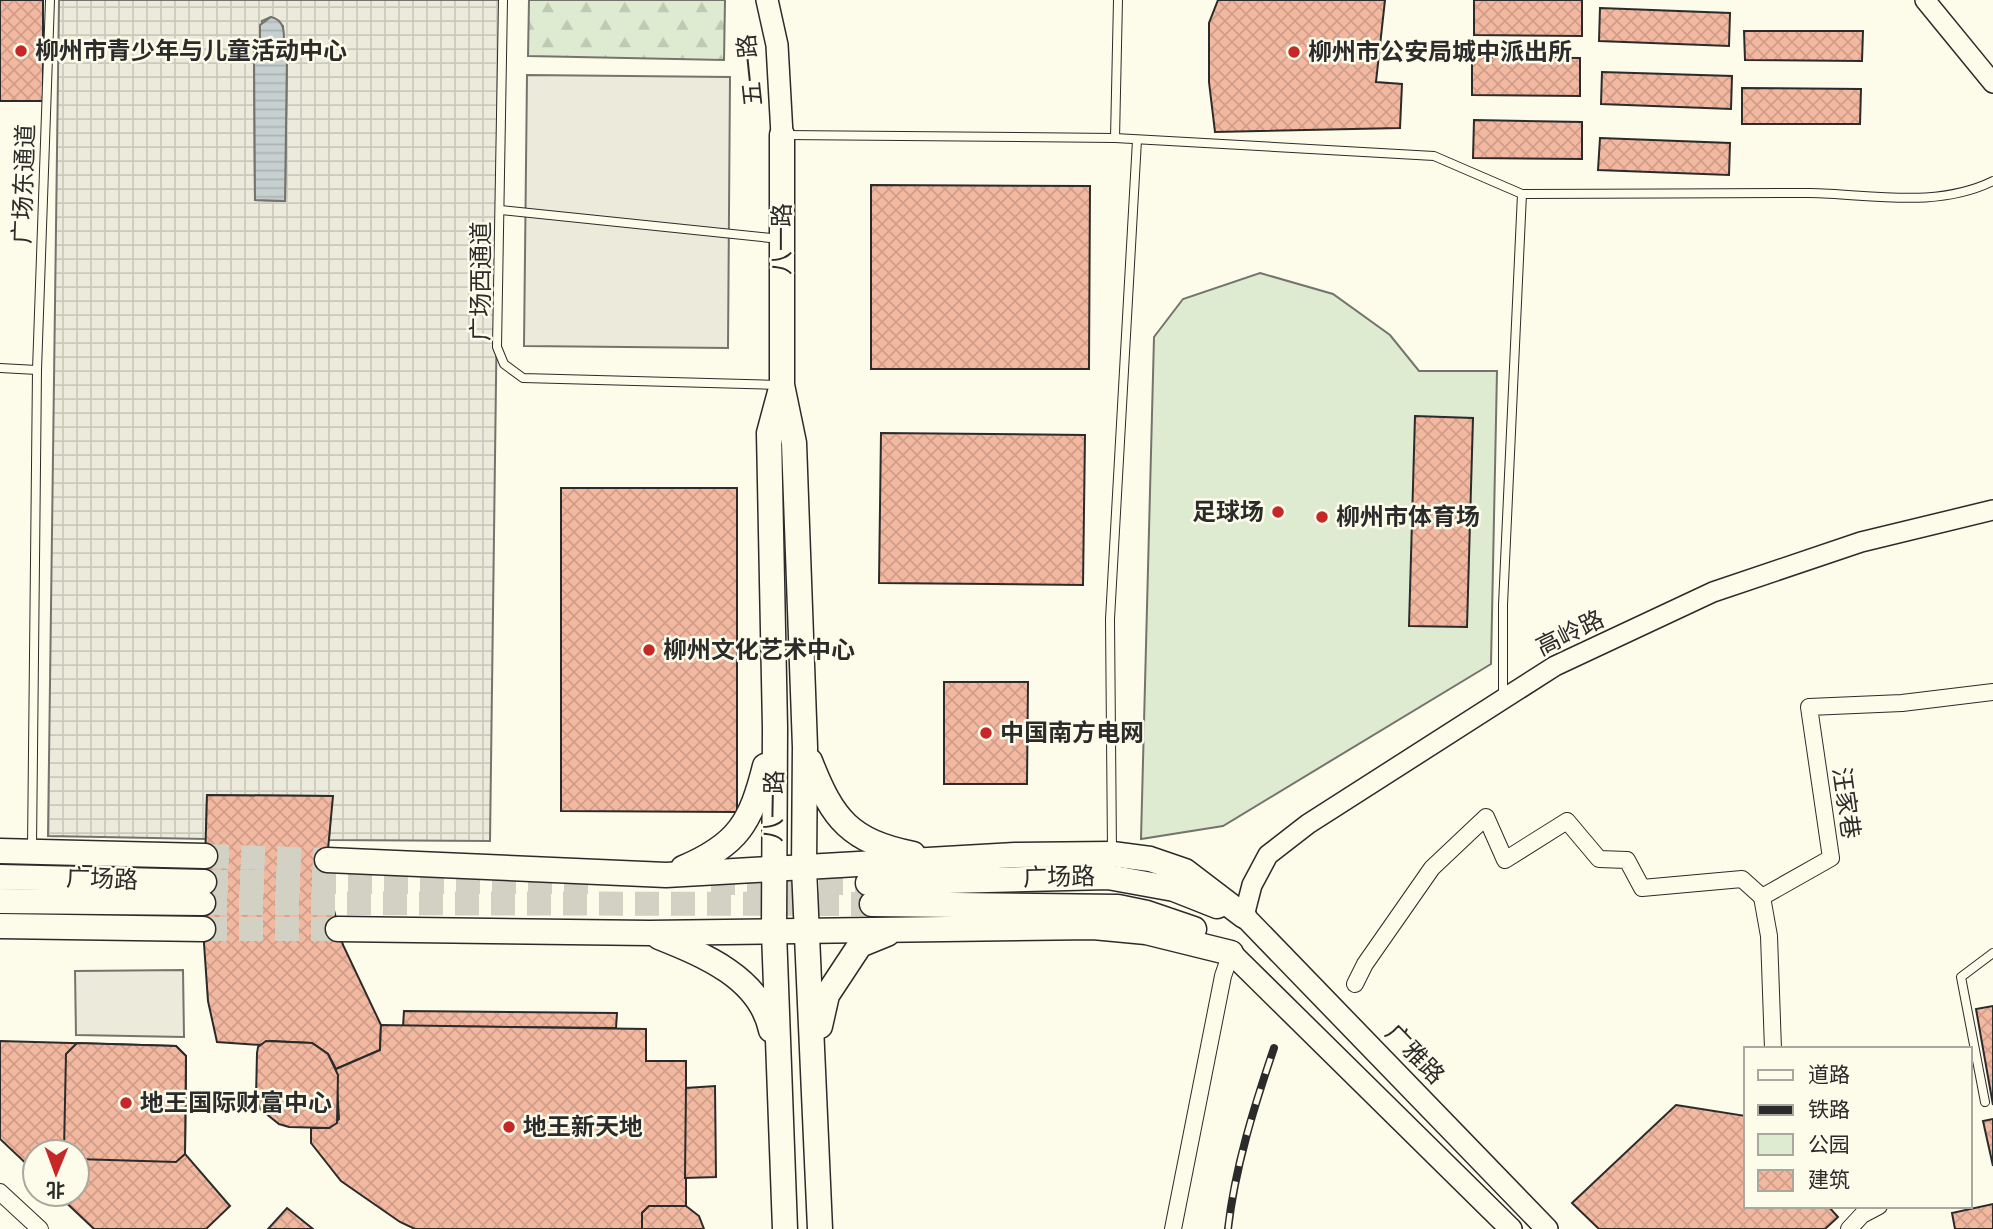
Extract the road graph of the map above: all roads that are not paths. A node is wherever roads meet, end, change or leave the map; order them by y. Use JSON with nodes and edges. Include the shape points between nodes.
{"nodes":[{"id":1,"x":50,"y":0,"type":"edge"},
{"id":2,"x":503,"y":0,"type":"edge"},
{"id":3,"x":766,"y":0,"type":"edge"},
{"id":4,"x":780,"y":0,"type":"edge"},
{"id":5,"x":1118,"y":0,"type":"edge"},
{"id":6,"x":1925,"y":0,"type":"edge"},
{"id":7,"x":776,"y":46,"type":"junction"},
{"id":8,"x":1993,"y":83,"type":"edge"},
{"id":9,"x":782,"y":135,"type":"junction"},
{"id":10,"x":1115,"y":138,"type":"junction"},
{"id":11,"x":1137,"y":140,"type":"junction"},
{"id":12,"x":1993,"y":181,"type":"edge"},
{"id":13,"x":1522,"y":194,"type":"junction"},
{"id":14,"x":500,"y":210,"type":"junction"},
{"id":15,"x":783,"y":239,"type":"junction"},
{"id":16,"x":0,"y":368,"type":"edge"},
{"id":17,"x":37,"y":370,"type":"junction"},
{"id":18,"x":782,"y":385,"type":"junction"},
{"id":19,"x":1993,"y":509,"type":"edge"},
{"id":20,"x":1993,"y":692,"type":"edge"},
{"id":21,"x":1503,"y":699,"type":"junction"},
{"id":22,"x":775,"y":728,"type":"junction"},
{"id":23,"x":805,"y":747,"type":"junction"},
{"id":24,"x":0,"y":851,"type":"edge"},
{"id":25,"x":32,"y":852,"type":"junction"},
{"id":26,"x":1112,"y":855,"type":"junction"},
{"id":27,"x":205,"y":856,"type":"tunnel mouth"},
{"id":28,"x":327,"y":860,"type":"tunnel mouth"},
{"id":29,"x":945,"y":861,"type":"junction"},
{"id":30,"x":773,"y":868,"type":"junction"},
{"id":31,"x":804,"y":868,"type":"junction"},
{"id":32,"x":666,"y":875,"type":"junction"},
{"id":33,"x":0,"y":877,"type":"edge"},
{"id":34,"x":1762,"y":897,"type":"junction"},
{"id":35,"x":0,"y":901,"type":"edge"},
{"id":36,"x":1244,"y":916,"type":"junction"},
{"id":37,"x":0,"y":926,"type":"edge"},
{"id":38,"x":203,"y":929,"type":"tunnel mouth"},
{"id":39,"x":338,"y":929,"type":"tunnel mouth"},
{"id":40,"x":898,"y":929,"type":"junction"},
{"id":41,"x":774,"y":932,"type":"junction"},
{"id":42,"x":807,"y":932,"type":"junction"},
{"id":43,"x":649,"y":933,"type":"junction"},
{"id":44,"x":1231,"y":953,"type":"junction"},
{"id":45,"x":1993,"y":953,"type":"edge"},
{"id":46,"x":1355,"y":984,"type":"dead end"},
{"id":47,"x":1773,"y":1047,"type":"edge"},
{"id":48,"x":812,"y":1057,"type":"junction"},
{"id":49,"x":779,"y":1063,"type":"junction"},
{"id":50,"x":1985,"y":1102,"type":"dead end"},
{"id":51,"x":0,"y":1192,"type":"edge"},
{"id":52,"x":1856,"y":1211,"type":"edge"},
{"id":53,"x":40,"y":1229,"type":"edge"},
{"id":54,"x":785,"y":1229,"type":"edge"},
{"id":55,"x":820,"y":1229,"type":"edge"},
{"id":56,"x":1173,"y":1229,"type":"edge"},
{"id":57,"x":1510,"y":1229,"type":"edge"},
{"id":58,"x":1547,"y":1229,"type":"edge"},
{"id":59,"x":1849,"y":1229,"type":"edge"}],
"edges":[{"from":1,"to":17,"type":"lane","name":"广场东通道"},
{"from":2,"to":14,"type":"lane","name":"广场西通道"},
{"from":3,"to":7,"type":"main road","name":"五一路"},
{"from":4,"to":7,"type":"main road"},
{"from":5,"to":10,"type":"lane"},
{"from":6,"to":8,"type":"street"},
{"from":7,"to":9,"type":"main road","name":"五一路"},
{"from":9,"to":10,"type":"lane"},
{"from":9,"to":15,"type":"main road","name":"八一路"},
{"from":10,"to":11,"type":"lane"},
{"from":11,"to":13,"type":"lane","via":[[1434,156]]},
{"from":11,"to":26,"type":"lane","via":[[1110,619]]},
{"from":12,"to":13,"type":"lane","via":[[1973,191],[1892,200],[1864,194],[1810,193]]},
{"from":13,"to":21,"type":"lane","via":[[1503,605]]},
{"from":14,"to":15,"type":"lane"},
{"from":14,"to":18,"type":"lane","name":"广场西通道","via":[[497,347],[504,364],[523,378]]},
{"from":15,"to":18,"type":"main road","name":"八一路"},
{"from":16,"to":17,"type":"lane"},
{"from":17,"to":25,"type":"lane","name":"广场东通道"},
{"from":18,"to":22,"type":"main road","name":"八一路","via":[[769,433]]},
{"from":18,"to":23,"type":"main road","name":"八一路","via":[[794,443]]},
{"from":19,"to":21,"type":"street","name":"高岭路","via":[[1861,542],[1713,592],[1555,666]]},
{"from":20,"to":34,"type":"street","name":"汪家巷","via":[[1902,703],[1809,707],[1831,858]]},
{"from":21,"to":36,"type":"street","name":"高岭路","via":[[1308,824],[1268,855],[1252,884]]},
{"from":22,"to":30,"type":"main road","name":"八一路"},
{"from":22,"to":32,"type":"main road","via":[[757,797],[740,832],[710,857]]},
{"from":23,"to":29,"type":"main road","via":[[825,801],[853,831],[885,849]]},
{"from":23,"to":31,"type":"main road","name":"八一路"},
{"from":24,"to":25,"type":"main road"},
{"from":25,"to":27,"type":"main road"},
{"from":26,"to":29,"type":"main road"},
{"from":26,"to":36,"type":"main road","via":[[1150,859],[1185,871]]},
{"from":28,"to":32,"type":"main road"},
{"from":29,"to":31,"type":"main road"},
{"from":30,"to":31,"type":"main road"},
{"from":30,"to":32,"type":"main road"},
{"from":30,"to":41,"type":"main road","name":"八一路"},
{"from":31,"to":42,"type":"main road","name":"八一路"},
{"from":33,"to":35,"type":"main road","name":"广场路","via":[[204,892]]},
{"from":34,"to":46,"type":"street","via":[[1742,879],[1642,888],[1627,860],[1600,859],[1567,821],[1505,860],[1486,817],[1432,868]]},
{"from":34,"to":47,"type":"street","via":[[1769,936]]},
{"from":36,"to":44,"type":"main road","name":"广场路","via":[[1174,889],[1108,877],[870,893],[1118,908],[1206,933]]},
{"from":36,"to":58,"type":"main road","name":"广雅路"},
{"from":37,"to":38,"type":"main road"},
{"from":39,"to":43,"type":"main road"},
{"from":40,"to":42,"type":"main road"},
{"from":40,"to":44,"type":"main road","via":[[1093,927],[1146,932]]},
{"from":40,"to":48,"type":"main road","via":[[860,945],[827,995]]},
{"from":41,"to":42,"type":"main road"},
{"from":41,"to":43,"type":"main road"},
{"from":41,"to":49,"type":"main road","name":"八一路"},
{"from":42,"to":48,"type":"main road","name":"八一路"},
{"from":43,"to":49,"type":"main road","via":[[720,964],[741,982],[767,1010]]},
{"from":44,"to":56,"type":"street"},
{"from":44,"to":57,"type":"main road"},
{"from":45,"to":50,"type":"lane","via":[[1961,976]]},
{"from":48,"to":55,"type":"main road","name":"八一路"},
{"from":49,"to":54,"type":"main road","name":"八一路"},
{"from":51,"to":53,"type":"street"},
{"from":52,"to":59,"type":"street"}]}
